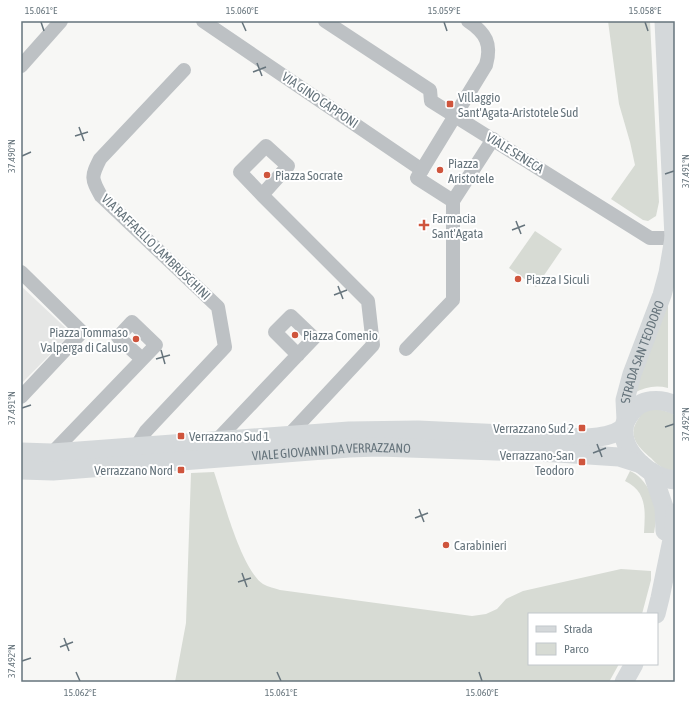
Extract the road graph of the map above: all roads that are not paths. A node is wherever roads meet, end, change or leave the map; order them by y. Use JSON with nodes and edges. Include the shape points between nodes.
{"nodes":[{"id":1,"x":60,"y":21,"type":"edge"},
{"id":2,"x":203,"y":21,"type":"edge"},
{"id":3,"x":325,"y":21,"type":"edge"},
{"id":4,"x":468,"y":21,"type":"edge"},
{"id":5,"x":663,"y":23,"type":"edge"},
{"id":6,"x":21,"y":66,"type":"edge"},
{"id":7,"x":184,"y":70,"type":"dead end"},
{"id":8,"x":455,"y":116,"type":"junction"},
{"id":9,"x":493,"y":140,"type":"junction"},
{"id":10,"x":422,"y":170,"type":"junction"},
{"id":11,"x":262,"y":195,"type":"dead end"},
{"id":12,"x":453,"y":201,"type":"junction"},
{"id":13,"x":674,"y":241,"type":"edge"},
{"id":14,"x":21,"y":272,"type":"edge"},
{"id":15,"x":406,"y":349,"type":"dead end"},
{"id":16,"x":295,"y":358,"type":"dead end"},
{"id":17,"x":139,"y":363,"type":"dead end"},
{"id":18,"x":21,"y":397,"type":"edge"},
{"id":19,"x":675,"y":405,"type":"edge"},
{"id":20,"x":625,"y":424,"type":"junction"},
{"id":21,"x":288,"y":435,"type":"junction"},
{"id":22,"x":217,"y":440,"type":"junction"},
{"id":23,"x":136,"y":447,"type":"junction"},
{"id":24,"x":21,"y":452,"type":"edge"},
{"id":25,"x":52,"y":453,"type":"junction"},
{"id":26,"x":646,"y":468,"type":"junction"},
{"id":27,"x":21,"y":470,"type":"edge"},
{"id":28,"x":675,"y":480,"type":"edge"},
{"id":29,"x":675,"y":512,"type":"edge"},
{"id":30,"x":666,"y":570,"type":"junction"},
{"id":31,"x":656,"y":613,"type":"edge"},
{"id":32,"x":633,"y":665,"type":"edge"},
{"id":33,"x":624,"y":682,"type":"edge"}],
"edges":[{"from":1,"to":6,"type":"street"},
{"from":2,"to":10,"type":"street","name":"VIA GINO CAPPONI"},
{"from":3,"to":8,"type":"street","name":"VIALE SENECA","via":[[430,90],[431,101]]},
{"from":4,"to":8,"type":"street","via":[[483,34],[489,54],[486,65]]},
{"from":5,"to":13,"type":"main road","name":"STRADA SAN TEODORO"},
{"from":7,"to":23,"type":"street","name":"VIA RAFFAELLO LAMBRUSCHINI","via":[[100,159],[93,174],[94,184],[101,196],[218,307],[225,347],[146,432]]},
{"from":8,"to":9,"type":"street","name":"VIALE SENECA"},
{"from":8,"to":10,"type":"street"},
{"from":9,"to":12,"type":"street"},
{"from":9,"to":13,"type":"street","name":"VIALE SENECA","via":[[650,238]]},
{"from":10,"to":12,"type":"street","via":[[417,178]]},
{"from":11,"to":21,"type":"street","via":[[368,301],[373,345]]},
{"from":12,"to":15,"type":"street","via":[[453,300]]},
{"from":13,"to":20,"type":"main road","name":"STRADA SAN TEODORO","via":[[662,295],[632,374],[625,400]]},
{"from":14,"to":18,"type":"street","via":[[82,332]]},
{"from":16,"to":22,"type":"street"},
{"from":17,"to":25,"type":"street"},
{"from":19,"to":20,"type":"main road","via":[[659,400],[643,403],[633,410]]},
{"from":20,"to":21,"type":"main road","name":"VIALE GIOVANNI DA VERRAZZANO","via":[[618,432],[607,437],[587,438],[418,430]]},
{"from":20,"to":26,"type":"main road","name":"STRADA SAN TEODORO","via":[[629,448]]},
{"from":21,"to":22,"type":"main road","name":"VIALE GIOVANNI DA VERRAZZANO"},
{"from":22,"to":23,"type":"main road","name":"VIALE GIOVANNI DA VERRAZZANO"},
{"from":23,"to":25,"type":"main road","name":"VIALE GIOVANNI DA VERRAZZANO"},
{"from":24,"to":25,"type":"main road","name":"VIALE GIOVANNI DA VERRAZZANO"},
{"from":26,"to":27,"type":"main road","name":"VIALE GIOVANNI DA VERRAZZANO","via":[[619,457],[378,447],[52,471]]},
{"from":26,"to":28,"type":"main road","name":"VIALE GIOVANNI DA VERRAZZANO","via":[[663,478]]},
{"from":26,"to":30,"type":"main road","via":[[664,507]]},
{"from":29,"to":30,"type":"main road"},
{"from":30,"to":31,"type":"main road"},
{"from":32,"to":33,"type":"main road"}]}
